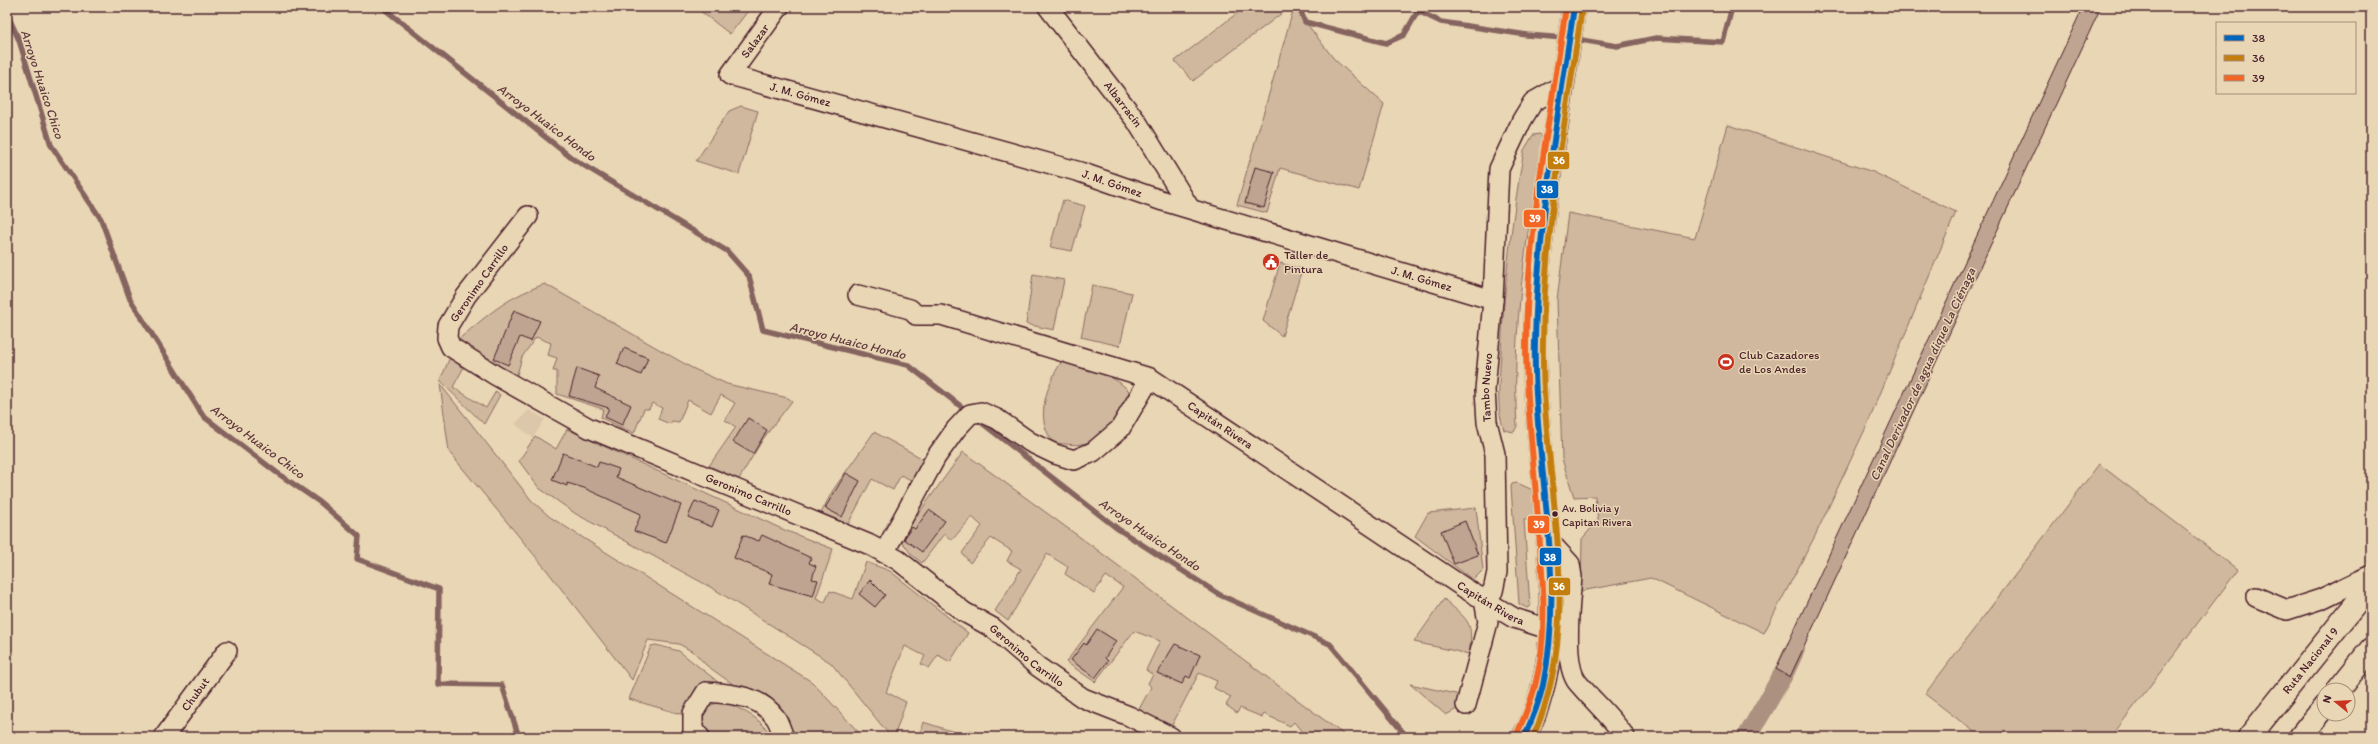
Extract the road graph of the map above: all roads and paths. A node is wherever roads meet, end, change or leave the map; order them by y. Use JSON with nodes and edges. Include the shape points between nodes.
{"nodes":[{"id":1,"x":779,"y":7,"type":"edge"},
{"id":2,"x":1048,"y":7,"type":"edge"},
{"id":3,"x":1574,"y":7,"type":"edge"},
{"id":4,"x":730,"y":75,"type":"joint"},
{"id":5,"x":1561,"y":86,"type":"junction"},
{"id":6,"x":1189,"y":207,"type":"junction"},
{"id":7,"x":528,"y":216,"type":"dead end"},
{"id":8,"x":858,"y":295,"type":"dead end"},
{"id":9,"x":1493,"y":300,"type":"junction"},
{"id":10,"x":1150,"y":378,"type":"junction"},
{"id":11,"x":1548,"y":540,"type":"junction"},
{"id":12,"x":884,"y":553,"type":"junction"},
{"id":13,"x":2371,"y":575,"type":"edge"},
{"id":14,"x":2371,"y":585,"type":"edge"},
{"id":15,"x":2256,"y":597,"type":"dead end"},
{"id":16,"x":1484,"y":600,"type":"junction"},
{"id":17,"x":1551,"y":630,"type":"junction"},
{"id":18,"x":2371,"y":649,"type":"edge"},
{"id":19,"x":227,"y":651,"type":"dead end"},
{"id":20,"x":2344,"y":682,"type":"edge"},
{"id":21,"x":1466,"y":705,"type":"dead end"},
{"id":22,"x":2316,"y":717,"type":"edge"},
{"id":23,"x":164,"y":737,"type":"edge"},
{"id":24,"x":700,"y":737,"type":"edge"},
{"id":25,"x":784,"y":737,"type":"edge"},
{"id":26,"x":1172,"y":737,"type":"edge"},
{"id":27,"x":1524,"y":737,"type":"edge"},
{"id":28,"x":1625,"y":737,"type":"edge"},
{"id":29,"x":2249,"y":737,"type":"edge"},
{"id":30,"x":2300,"y":737,"type":"edge"}],
"edges":[{"from":1,"to":4,"type":"street","name":"Salazar"},
{"from":2,"to":6,"type":"street","name":"Albarracín","via":[[1138,122]]},
{"from":3,"to":5,"type":"main road"},
{"from":4,"to":6,"type":"street","name":"J. M. Gómez","via":[[1080,172]]},
{"from":5,"to":9,"type":"street","name":"Tambo Nuevo","via":[[1533,102],[1499,169]]},
{"from":5,"to":11,"type":"main road","via":[[1541,240],[1535,321],[1535,372]]},
{"from":6,"to":9,"type":"street","name":"J. M. Gómez"},
{"from":7,"to":12,"type":"street","name":"Geronimo Carrillo","via":[[466,296],[448,326],[447,338],[451,347],[589,428],[741,490]]},
{"from":8,"to":10,"type":"street","name":"Capitán Rivera","via":[[910,309],[916,314],[941,315]]},
{"from":9,"to":16,"type":"street","name":"Tambo Nuevo","via":[[1485,390],[1487,422],[1495,454],[1497,572],[1493,591]]},
{"from":10,"to":12,"type":"street","via":[[1120,429],[1093,452],[1074,460],[1030,442],[997,419],[981,412],[970,414],[936,457]]},
{"from":10,"to":16,"type":"street","name":"Capitán Rivera"},
{"from":11,"to":17,"type":"main road"},
{"from":11,"to":28,"type":"street","via":[[1570,564],[1572,577],[1569,659],[1577,682],[1616,723]]},
{"from":12,"to":26,"type":"street","name":"Geronimo Carrillo","via":[[898,560],[964,612],[993,628],[1036,666],[1083,698]]},
{"from":13,"to":15,"type":"street","via":[[2321,599],[2287,610]]},
{"from":14,"to":29,"type":"main road","name":"Ruta Nacional 9"},
{"from":16,"to":17,"type":"street","name":"Capitán Rivera","via":[[1514,618]]},
{"from":16,"to":21,"type":"street","via":[[1488,622]]},
{"from":17,"to":27,"type":"main road","via":[[1546,675]]},
{"from":18,"to":20,"type":"main road"},
{"from":19,"to":23,"type":"street","name":"Chubut"},
{"from":22,"to":30,"type":"main road"},
{"from":24,"to":25,"type":"street","via":[[693,731],[693,713],[706,692],[737,694],[758,702],[775,717]]}]}
